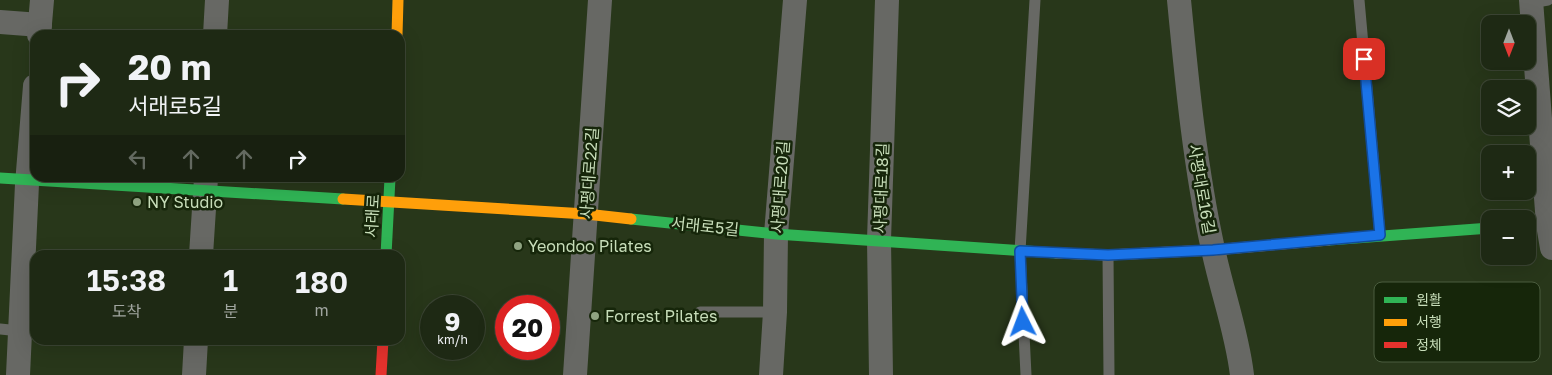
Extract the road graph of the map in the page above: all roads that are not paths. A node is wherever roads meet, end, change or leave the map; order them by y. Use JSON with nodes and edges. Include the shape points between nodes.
{"nodes":[{"id":1,"x":42,"y":0,"type":"edge"},
{"id":2,"x":217,"y":0,"type":"edge"},
{"id":3,"x":398,"y":0,"type":"edge"},
{"id":4,"x":600,"y":0,"type":"edge"},
{"id":5,"x":795,"y":0,"type":"edge"},
{"id":6,"x":887,"y":0,"type":"edge"},
{"id":7,"x":1035,"y":0,"type":"edge"},
{"id":8,"x":1179,"y":0,"type":"edge"},
{"id":9,"x":1359,"y":0,"type":"edge"},
{"id":10,"x":1537,"y":1,"type":"edge"},
{"id":11,"x":0,"y":22,"type":"edge"},
{"id":12,"x":40,"y":30,"type":"edge"},
{"id":13,"x":215,"y":30,"type":"edge"},
{"id":14,"x":397,"y":30,"type":"edge"},
{"id":15,"x":30,"y":145,"type":"edge"},
{"id":16,"x":0,"y":178,"type":"edge"},
{"id":17,"x":27,"y":180,"type":"junction"},
{"id":18,"x":30,"y":180,"type":"edge"},
{"id":19,"x":116,"y":182,"type":"edge"},
{"id":20,"x":390,"y":182,"type":"edge"},
{"id":21,"x":206,"y":184,"type":"edge"},
{"id":22,"x":389,"y":203,"type":"junction"},
{"id":23,"x":586,"y":214,"type":"junction"},
{"id":24,"x":1543,"y":224,"type":"edge"},
{"id":25,"x":1481,"y":229,"type":"edge"},
{"id":26,"x":776,"y":234,"type":"junction"},
{"id":27,"x":1380,"y":235,"type":"junction"},
{"id":28,"x":879,"y":240,"type":"junction"},
{"id":29,"x":1552,"y":248,"type":"edge"},
{"id":30,"x":201,"y":250,"type":"edge"},
{"id":31,"x":386,"y":250,"type":"edge"},
{"id":32,"x":1213,"y":250,"type":"junction"},
{"id":33,"x":1020,"y":251,"type":"junction"},
{"id":34,"x":1108,"y":255,"type":"junction"},
{"id":35,"x":700,"y":312,"type":"dead end"},
{"id":36,"x":774,"y":312,"type":"junction"},
{"id":37,"x":10,"y":330,"type":"edge"},
{"id":38,"x":196,"y":345,"type":"edge"},
{"id":39,"x":383,"y":345,"type":"edge"},
{"id":40,"x":18,"y":375,"type":"edge"},
{"id":41,"x":194,"y":375,"type":"edge"},
{"id":42,"x":381,"y":375,"type":"edge"},
{"id":43,"x":575,"y":375,"type":"edge"},
{"id":44,"x":771,"y":375,"type":"edge"},
{"id":45,"x":881,"y":375,"type":"edge"},
{"id":46,"x":1026,"y":375,"type":"edge"},
{"id":47,"x":1109,"y":375,"type":"edge"},
{"id":48,"x":1242,"y":375,"type":"edge"}],
"edges":[{"from":1,"to":12,"type":"street"},
{"from":2,"to":13,"type":"street"},
{"from":3,"to":14,"type":"street"},
{"from":4,"to":23,"type":"street","name":"사평대로22길"},
{"from":5,"to":26,"type":"street","name":"사평대로20길"},
{"from":6,"to":28,"type":"street","name":"사평대로18길"},
{"from":7,"to":33,"type":"lane"},
{"from":8,"to":32,"type":"street","name":"사평대로16길","via":[[1194,145]]},
{"from":9,"to":27,"type":"lane"},
{"from":10,"to":24,"type":"street"},
{"from":11,"to":12,"type":"street"},
{"from":15,"to":17,"type":"street"},
{"from":16,"to":17,"type":"street","name":"서래로5길"},
{"from":17,"to":18,"type":"street","name":"서래로5길"},
{"from":17,"to":37,"type":"street"},
{"from":19,"to":21,"type":"street","name":"서래로5길"},
{"from":20,"to":22,"type":"street","name":"서래로"},
{"from":21,"to":22,"type":"street","name":"서래로5길"},
{"from":21,"to":30,"type":"street"},
{"from":22,"to":23,"type":"street","name":"서래로5길"},
{"from":22,"to":31,"type":"street","name":"서래로"},
{"from":23,"to":26,"type":"street","name":"서래로5길"},
{"from":23,"to":43,"type":"street","name":"사평대로22길"},
{"from":24,"to":29,"type":"street"},
{"from":25,"to":27,"type":"street","name":"서래로5길"},
{"from":26,"to":28,"type":"street","name":"서래로5길"},
{"from":26,"to":36,"type":"street","name":"사평대로20길"},
{"from":27,"to":32,"type":"street","name":"서래로5길"},
{"from":28,"to":33,"type":"street","name":"서래로5길"},
{"from":28,"to":45,"type":"street","name":"사평대로18길"},
{"from":32,"to":34,"type":"street","name":"서래로5길"},
{"from":32,"to":48,"type":"street","name":"사평대로16길","via":[[1239,348]]},
{"from":33,"to":34,"type":"street","name":"서래로5길"},
{"from":33,"to":46,"type":"lane"},
{"from":34,"to":47,"type":"lane"},
{"from":35,"to":36,"type":"lane"},
{"from":36,"to":44,"type":"street","name":"사평대로20길"},
{"from":37,"to":40,"type":"street"},
{"from":38,"to":41,"type":"street"},
{"from":39,"to":42,"type":"street"}]}
